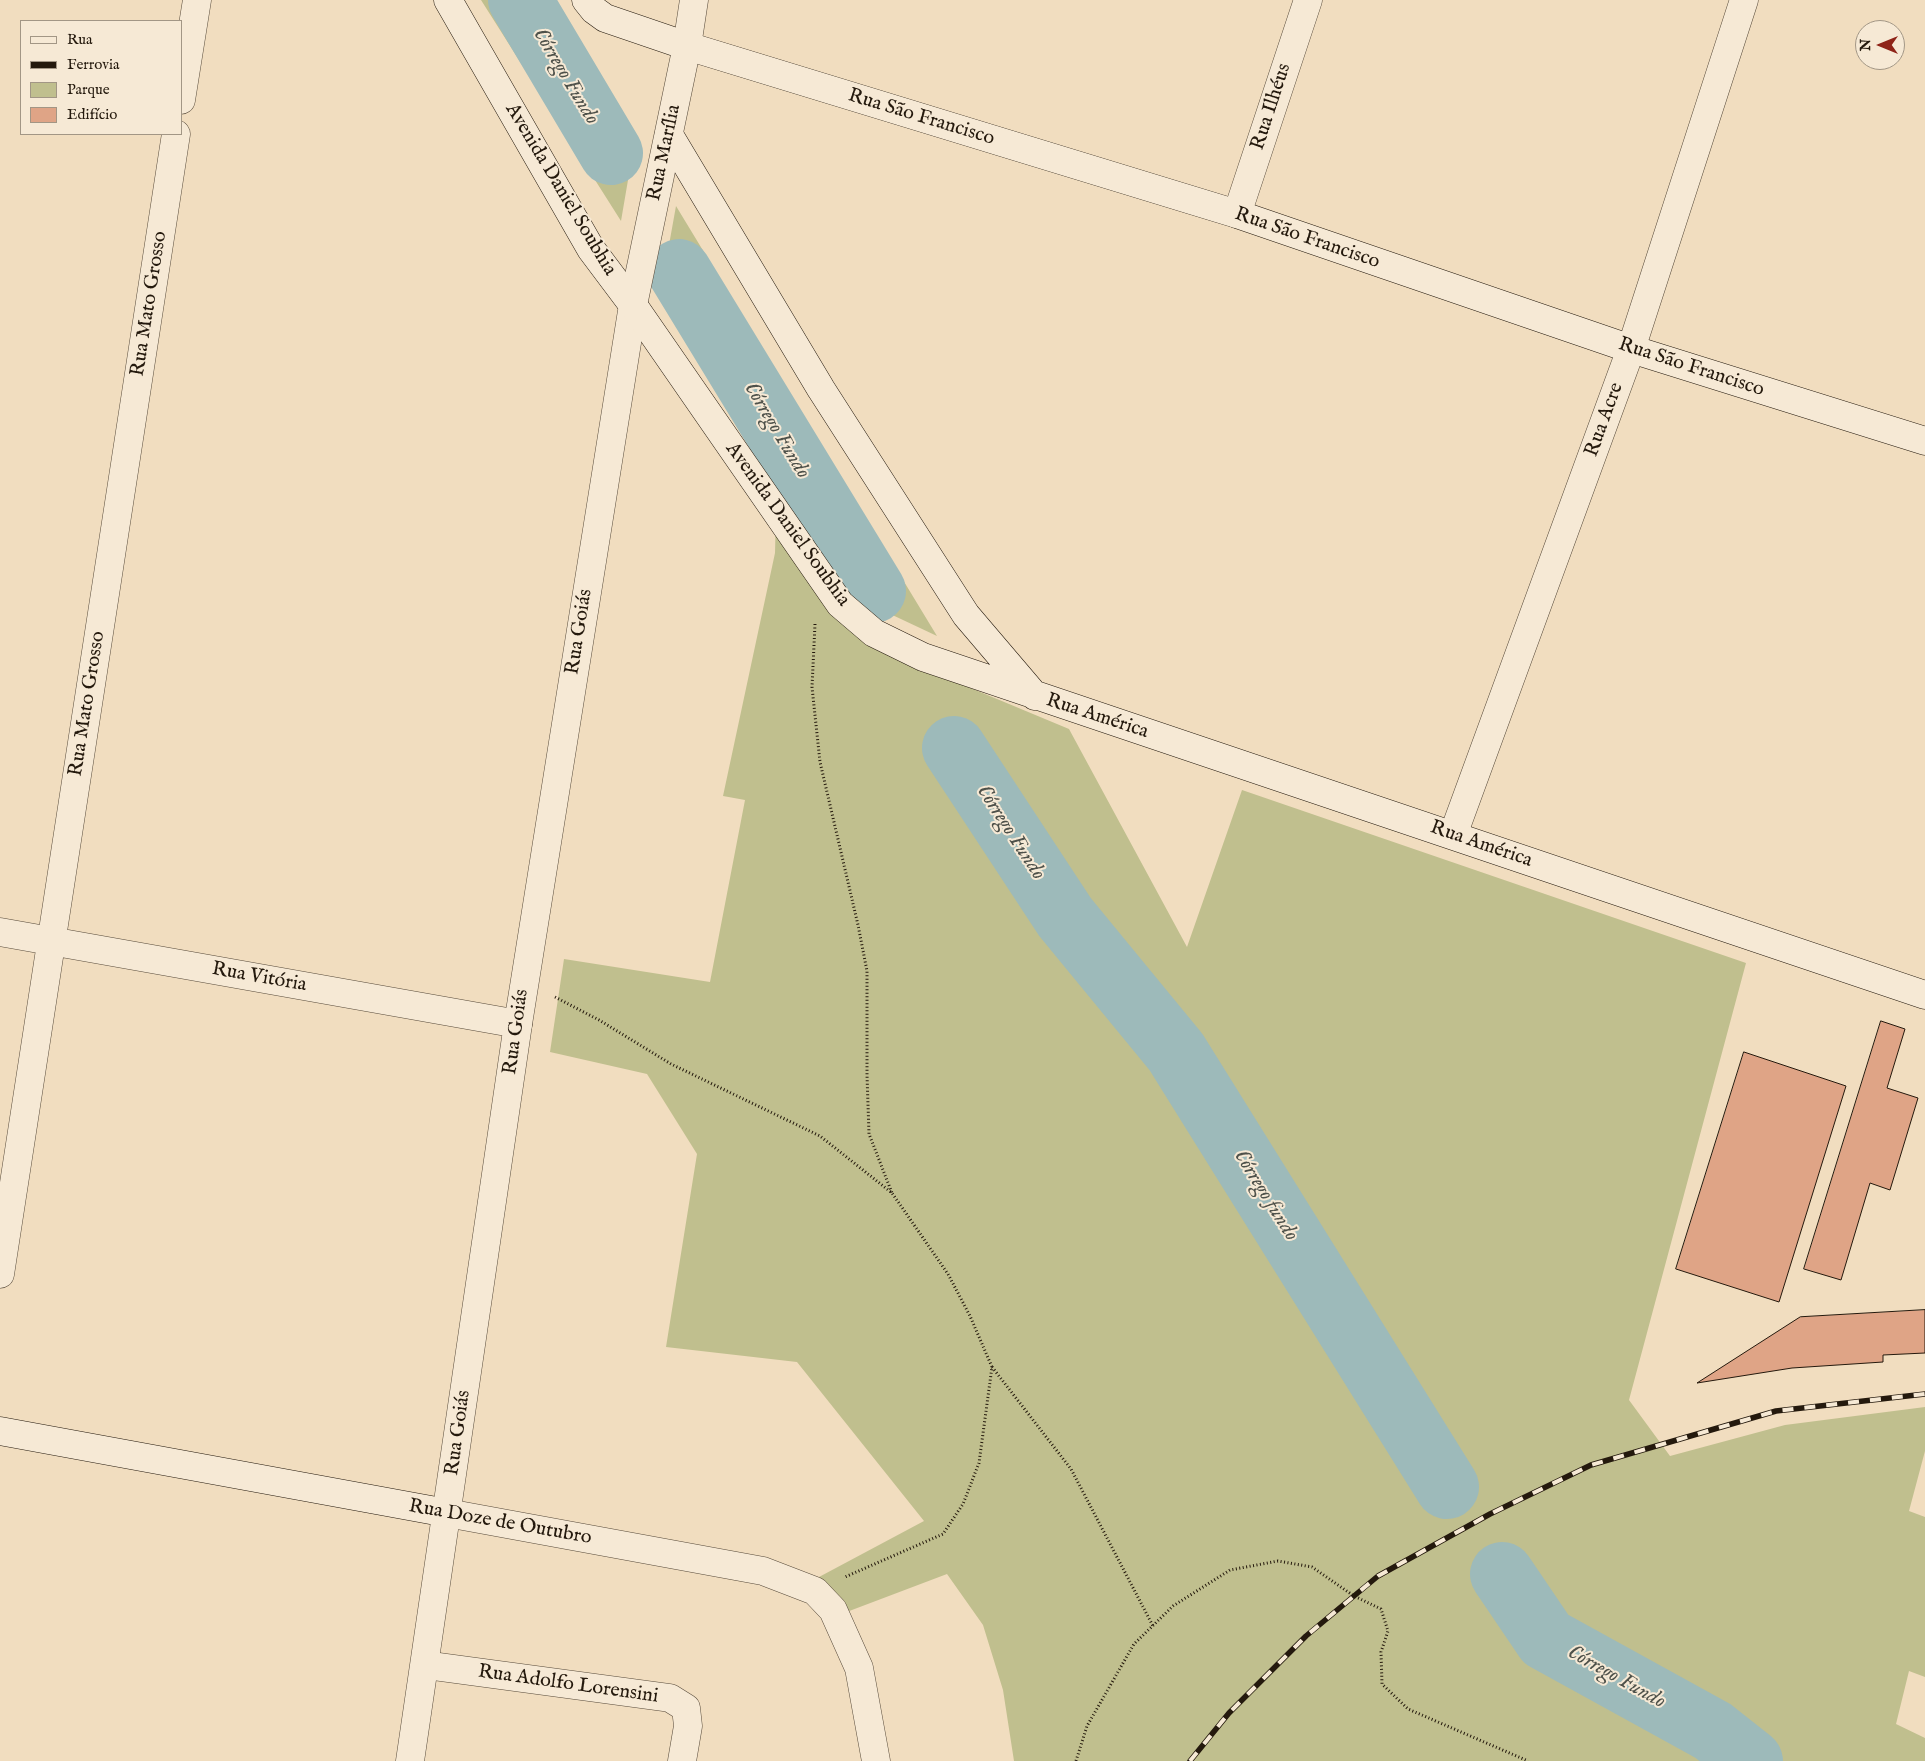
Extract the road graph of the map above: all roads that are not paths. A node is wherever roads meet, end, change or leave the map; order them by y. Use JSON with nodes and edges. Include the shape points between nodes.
{"nodes":[{"id":1,"x":197,"y":0,"type":"edge"},
{"id":2,"x":448,"y":0,"type":"edge"},
{"id":3,"x":586,"y":0,"type":"edge"},
{"id":4,"x":694,"y":0,"type":"edge"},
{"id":5,"x":1308,"y":0,"type":"edge"},
{"id":6,"x":1744,"y":0,"type":"edge"},
{"id":7,"x":687,"y":46,"type":"junction"},
{"id":8,"x":182,"y":94,"type":"edge"},
{"id":9,"x":176,"y":135,"type":"edge"},
{"id":10,"x":668,"y":135,"type":"junction"},
{"id":11,"x":1237,"y":214,"type":"junction"},
{"id":12,"x":633,"y":305,"type":"junction"},
{"id":13,"x":1631,"y":349,"type":"junction"},
{"id":14,"x":1925,"y":441,"type":"edge"},
{"id":15,"x":1036,"y":697,"type":"junction"},
{"id":16,"x":1453,"y":835,"type":"junction"},
{"id":17,"x":0,"y":932,"type":"edge"},
{"id":18,"x":51,"y":941,"type":"junction"},
{"id":19,"x":1925,"y":995,"type":"edge"},
{"id":20,"x":518,"y":1024,"type":"junction"},
{"id":21,"x":0,"y":1274,"type":"edge"},
{"id":22,"x":0,"y":1431,"type":"edge"},
{"id":23,"x":448,"y":1513,"type":"junction"},
{"id":24,"x":424,"y":1665,"type":"junction"},
{"id":25,"x":410,"y":1761,"type":"edge"},
{"id":26,"x":682,"y":1761,"type":"edge"},
{"id":27,"x":876,"y":1761,"type":"edge"}],
"edges":[{"from":1,"to":8,"type":"street"},
{"from":2,"to":12,"type":"street","name":"Avenida Daniel Soubhia","via":[[591,249]]},
{"from":3,"to":7,"type":"street","via":[[606,18]]},
{"from":4,"to":7,"type":"street","name":"Rua Marília"},
{"from":5,"to":11,"type":"street","name":"Rua Ilhéus"},
{"from":6,"to":13,"type":"street","name":"Rua Acre"},
{"from":7,"to":10,"type":"street","name":"Rua Marília"},
{"from":7,"to":11,"type":"street","name":"Rua São Francisco"},
{"from":9,"to":18,"type":"street","name":"Rua Mato Grosso"},
{"from":10,"to":12,"type":"street","name":"Rua Marília"},
{"from":10,"to":15,"type":"street","via":[[821,389],[966,615]]},
{"from":11,"to":13,"type":"street","name":"Rua São Francisco"},
{"from":12,"to":15,"type":"street","name":"Avenida Daniel Soubhia","via":[[840,604],[874,633],[923,658]]},
{"from":12,"to":20,"type":"street","name":"Rua Goiás"},
{"from":13,"to":14,"type":"street","name":"Rua São Francisco"},
{"from":13,"to":16,"type":"street","name":"Rua Acre"},
{"from":15,"to":16,"type":"street","name":"Rua América"},
{"from":16,"to":19,"type":"street","name":"Rua América"},
{"from":17,"to":18,"type":"street","name":"Rua Vitória"},
{"from":18,"to":20,"type":"street","name":"Rua Vitória"},
{"from":18,"to":21,"type":"street","name":"Rua Mato Grosso"},
{"from":20,"to":23,"type":"street","name":"Rua Goiás"},
{"from":22,"to":23,"type":"street","name":"Rua Doze de Outubro"},
{"from":23,"to":24,"type":"street","name":"Rua Goiás"},
{"from":23,"to":27,"type":"street","name":"Rua Doze de Outubro","via":[[763,1571],[815,1590],[833,1610],[859,1668]]},
{"from":24,"to":25,"type":"street","name":"Rua Goiás"},
{"from":24,"to":26,"type":"street","name":"Rua Adolfo Lorensini","via":[[670,1698],[686,1708],[688,1726]]}]}
